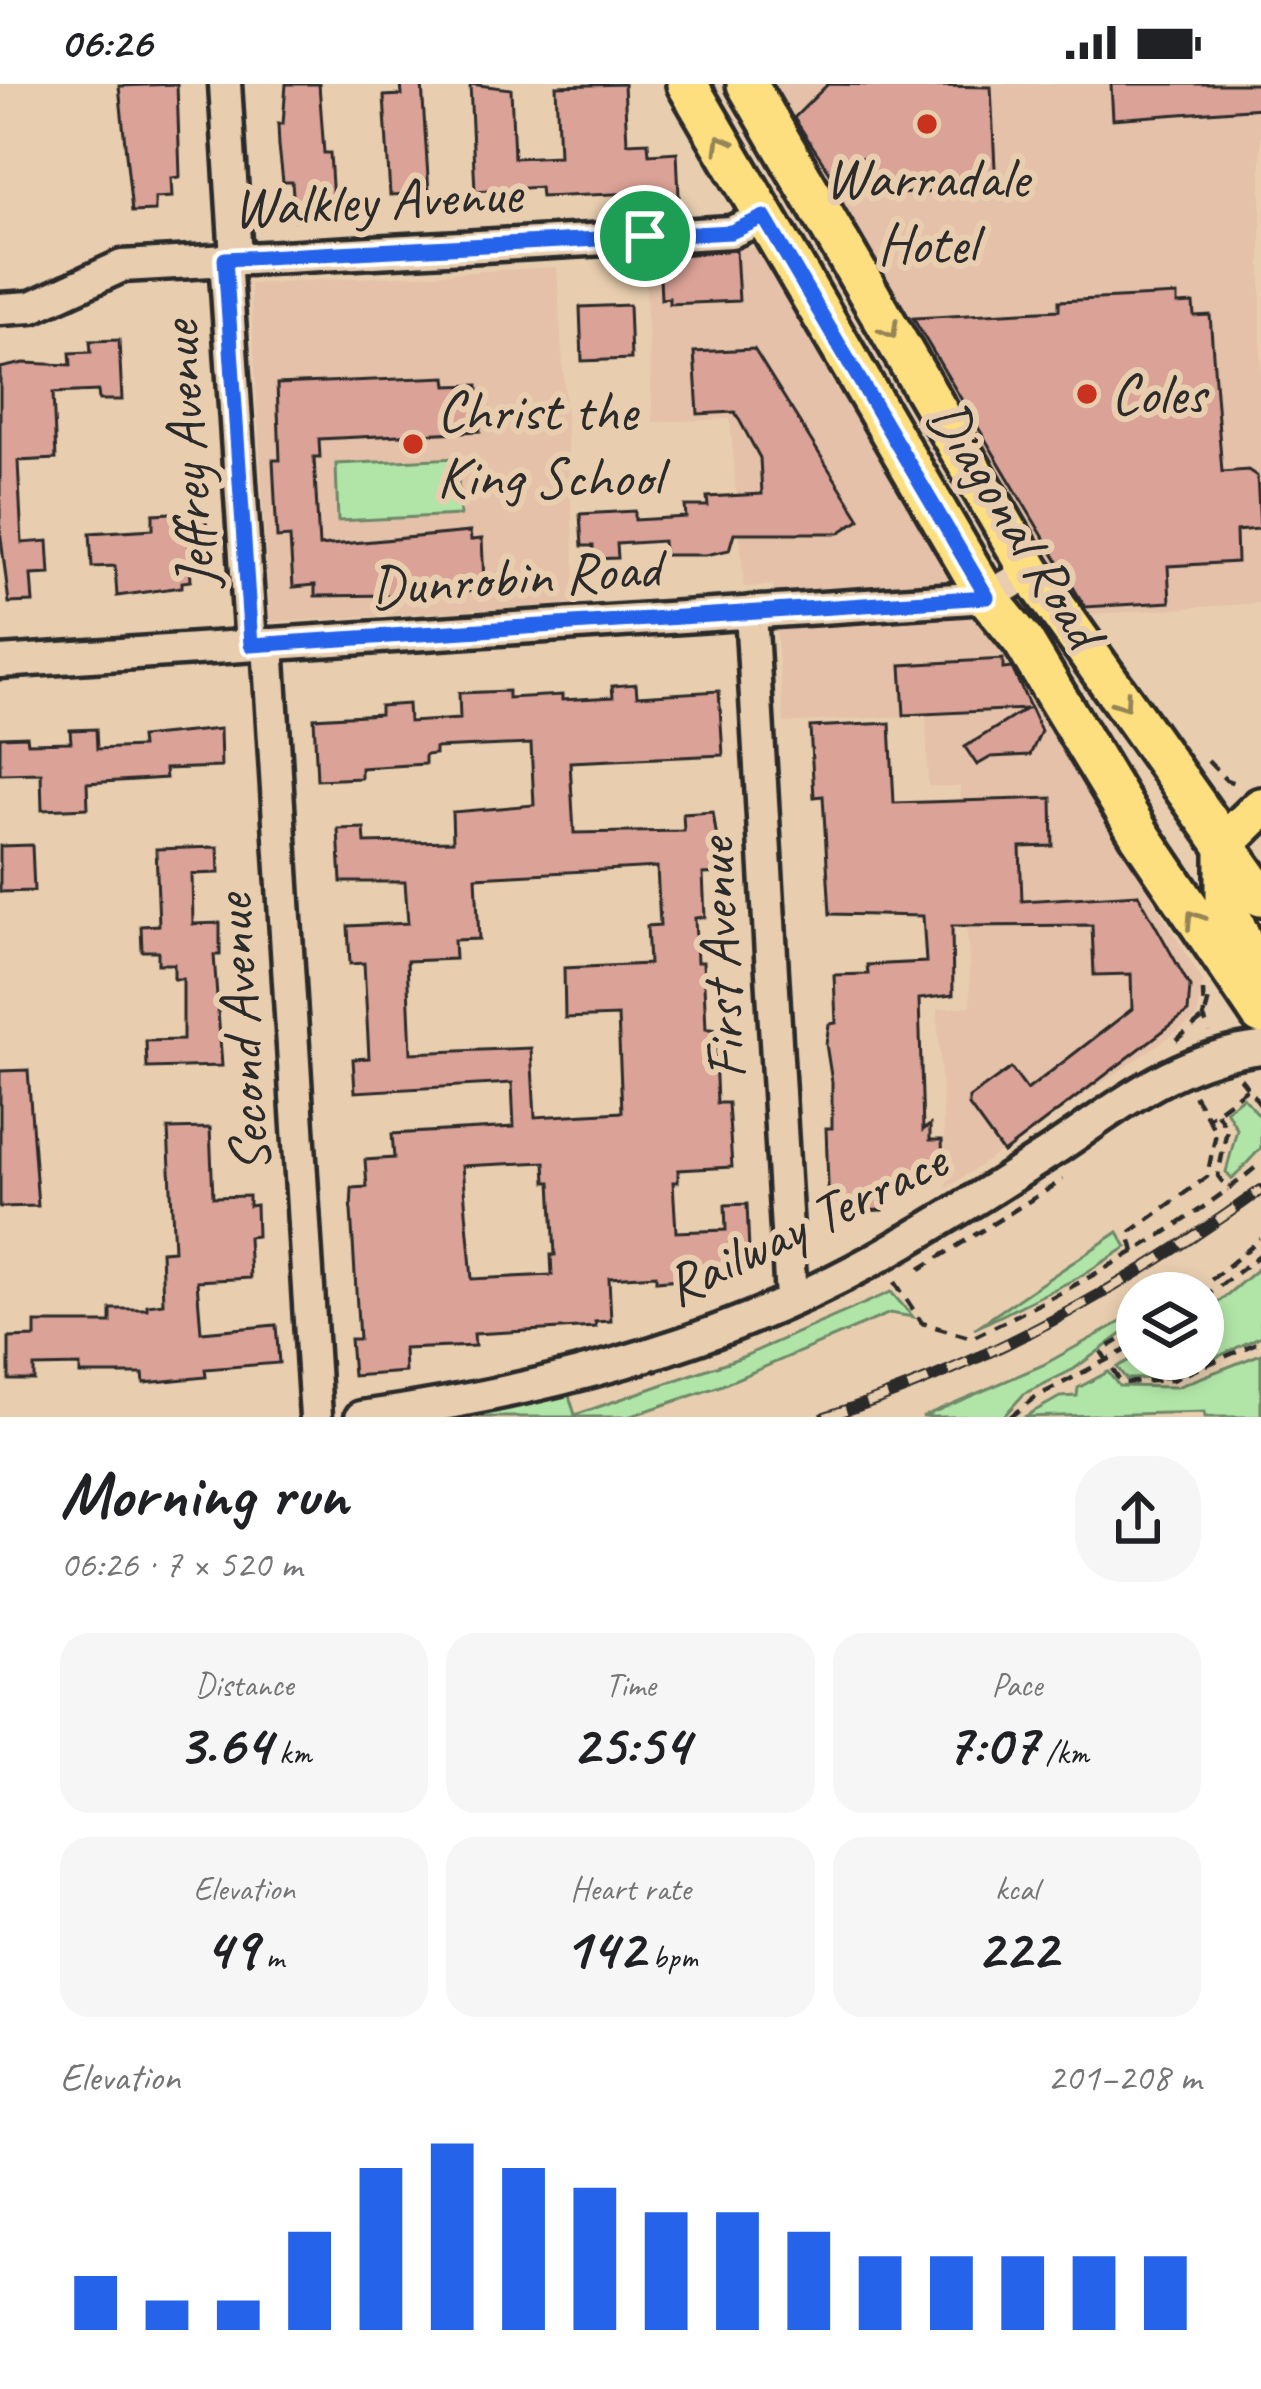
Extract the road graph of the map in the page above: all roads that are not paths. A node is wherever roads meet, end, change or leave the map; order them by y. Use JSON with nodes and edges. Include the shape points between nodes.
{"nodes":[{"id":1,"x":225,"y":84,"type":"edge"},
{"id":2,"x":687,"y":84,"type":"edge"},
{"id":3,"x":747,"y":84,"type":"edge"},
{"id":4,"x":764,"y":217,"type":"junction"},
{"id":5,"x":231,"y":258,"type":"junction"},
{"id":6,"x":0,"y":309,"type":"edge"},
{"id":7,"x":1031,"y":572,"type":"junction"},
{"id":8,"x":987,"y":597,"type":"junction"},
{"id":9,"x":751,"y":613,"type":"junction"},
{"id":10,"x":259,"y":645,"type":"junction"},
{"id":11,"x":0,"y":662,"type":"edge"},
{"id":12,"x":1252,"y":795,"type":"edge"},
{"id":13,"x":1226,"y":842,"type":"junction"},
{"id":14,"x":1261,"y":896,"type":"edge"},
{"id":15,"x":1261,"y":988,"type":"edge"},
{"id":16,"x":1261,"y":1014,"type":"edge"},
{"id":17,"x":1261,"y":1048,"type":"edge"},
{"id":18,"x":791,"y":1299,"type":"junction"},
{"id":19,"x":316,"y":1417,"type":"edge"},
{"id":20,"x":362,"y":1417,"type":"edge"}],
"edges":[{"from":1,"to":5,"type":"street","name":"Jeffrey Avenue"},
{"from":4,"to":2,"type":"main road","name":"Diagonal Road","one_way":true},
{"from":3,"to":7,"type":"main road","name":"Diagonal Road","one_way":true},
{"from":4,"to":5,"type":"street","name":"Walkley Avenue","via":[[731,232]]},
{"from":4,"to":8,"type":"main road","name":"Diagonal Road"},
{"from":5,"to":6,"type":"street","name":"Walkley Avenue","via":[[122,266],[32,307]]},
{"from":5,"to":10,"type":"street","name":"Jeffrey Avenue"},
{"from":7,"to":8,"type":"street","name":"Dunrobin Road"},
{"from":7,"to":13,"type":"main road","name":"Diagonal Road","one_way":true},
{"from":8,"to":9,"type":"street","name":"Dunrobin Road"},
{"from":16,"to":8,"type":"main road","name":"Diagonal Road","one_way":true,"via":[[1023,640]]},
{"from":9,"to":10,"type":"street","name":"Dunrobin Road"},
{"from":9,"to":18,"type":"street","name":"First Avenue"},
{"from":10,"to":11,"type":"street","name":"Dunrobin Road"},
{"from":10,"to":19,"type":"street","name":"Second Avenue"},
{"from":12,"to":13,"type":"main road"},
{"from":13,"to":14,"type":"main road","name":"Diagonal Road"},
{"from":13,"to":15,"type":"main road","via":[[1226,904]]},
{"from":17,"to":18,"type":"street","name":"Railway Terrace","via":[[1177,1068],[983,1196]]},
{"from":18,"to":20,"type":"street","name":"Railway Terrace","via":[[596,1371]]}]}
